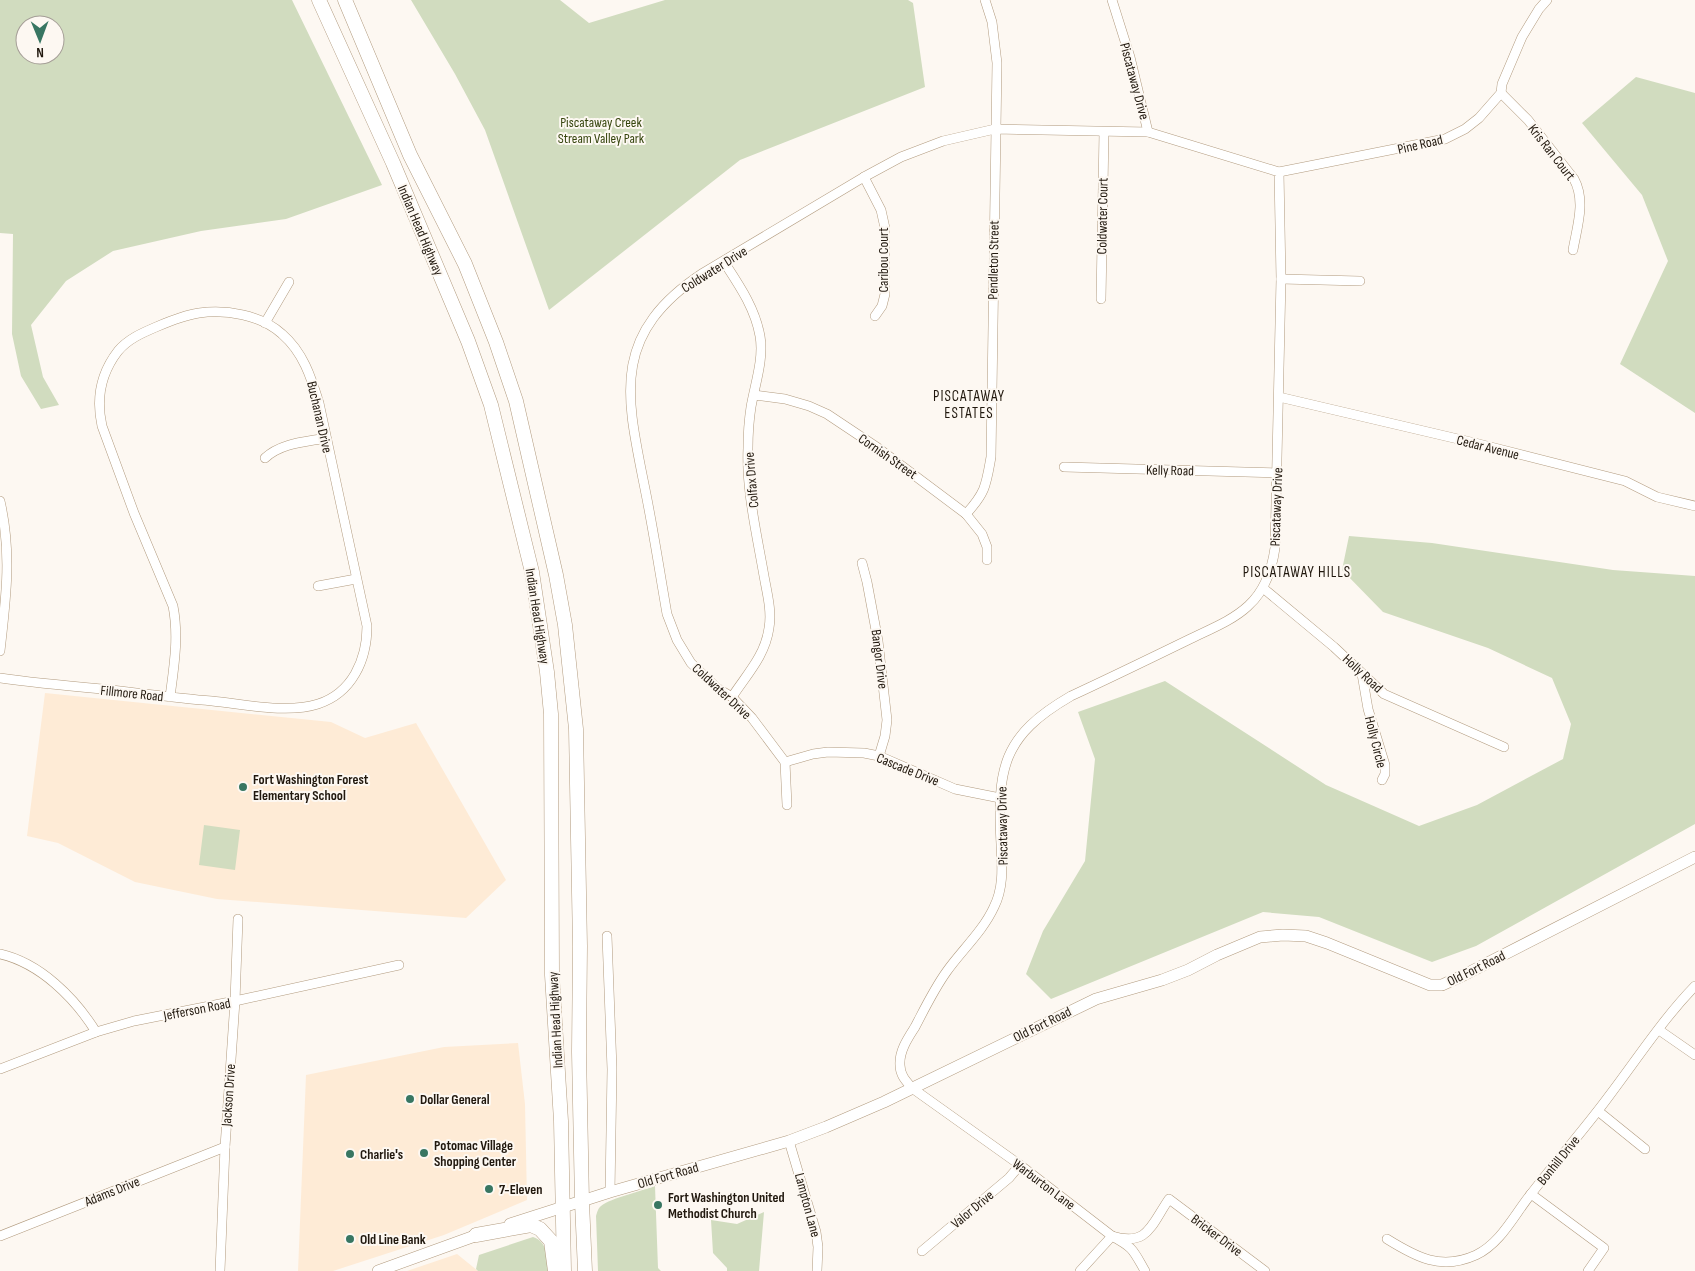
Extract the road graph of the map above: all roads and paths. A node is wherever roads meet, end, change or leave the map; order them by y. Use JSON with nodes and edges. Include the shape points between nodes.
{"nodes":[{"id":1,"x":319,"y":0,"type":"edge"},
{"id":2,"x":345,"y":0,"type":"edge"},
{"id":3,"x":985,"y":0,"type":"edge"},
{"id":4,"x":1112,"y":0,"type":"edge"},
{"id":5,"x":1547,"y":0,"type":"edge"},
{"id":6,"x":1501,"y":93,"type":"junction"},
{"id":7,"x":995,"y":129,"type":"junction"},
{"id":8,"x":1104,"y":132,"type":"junction"},
{"id":9,"x":1148,"y":132,"type":"junction"},
{"id":10,"x":1279,"y":172,"type":"junction"},
{"id":11,"x":864,"y":177,"type":"junction"},
{"id":12,"x":1573,"y":250,"type":"dead end"},
{"id":13,"x":724,"y":262,"type":"junction"},
{"id":14,"x":1281,"y":279,"type":"junction"},
{"id":15,"x":1360,"y":281,"type":"dead end"},
{"id":16,"x":289,"y":282,"type":"dead end"},
{"id":17,"x":1101,"y":299,"type":"dead end"},
{"id":18,"x":876,"y":316,"type":"dead end"},
{"id":19,"x":265,"y":323,"type":"junction"},
{"id":20,"x":754,"y":395,"type":"junction"},
{"id":21,"x":1279,"y":397,"type":"junction"},
{"id":22,"x":326,"y":438,"type":"junction"},
{"id":23,"x":265,"y":458,"type":"dead end"},
{"id":24,"x":1064,"y":467,"type":"dead end"},
{"id":25,"x":1277,"y":473,"type":"junction"},
{"id":26,"x":0,"y":500,"type":"edge"},
{"id":27,"x":1695,"y":506,"type":"edge"},
{"id":28,"x":966,"y":514,"type":"junction"},
{"id":29,"x":986,"y":560,"type":"dead end"},
{"id":30,"x":862,"y":563,"type":"dead end"},
{"id":31,"x":356,"y":579,"type":"junction"},
{"id":32,"x":318,"y":586,"type":"dead end"},
{"id":33,"x":1263,"y":588,"type":"junction"},
{"id":34,"x":0,"y":651,"type":"edge"},
{"id":35,"x":1362,"y":674,"type":"junction"},
{"id":36,"x":0,"y":678,"type":"edge"},
{"id":37,"x":170,"y":697,"type":"junction"},
{"id":38,"x":732,"y":697,"type":"junction"},
{"id":39,"x":265,"y":706,"type":"joint"},
{"id":40,"x":1504,"y":747,"type":"dead end"},
{"id":41,"x":879,"y":756,"type":"junction"},
{"id":42,"x":785,"y":762,"type":"junction"},
{"id":43,"x":1382,"y":780,"type":"dead end"},
{"id":44,"x":1000,"y":798,"type":"junction"},
{"id":45,"x":786,"y":805,"type":"dead end"},
{"id":46,"x":1695,"y":857,"type":"edge"},
{"id":47,"x":238,"y":919,"type":"dead end"},
{"id":48,"x":607,"y":936,"type":"dead end"},
{"id":49,"x":0,"y":954,"type":"edge"},
{"id":50,"x":398,"y":965,"type":"dead end"},
{"id":51,"x":1695,"y":986,"type":"edge"},
{"id":52,"x":235,"y":1001,"type":"junction"},
{"id":53,"x":1659,"y":1030,"type":"junction"},
{"id":54,"x":96,"y":1032,"type":"junction"},
{"id":55,"x":1695,"y":1055,"type":"edge"},
{"id":56,"x":0,"y":1069,"type":"edge"},
{"id":57,"x":912,"y":1088,"type":"junction"},
{"id":58,"x":1598,"y":1111,"type":"junction"},
{"id":59,"x":789,"y":1141,"type":"junction"},
{"id":60,"x":225,"y":1147,"type":"junction"},
{"id":61,"x":1645,"y":1149,"type":"dead end"},
{"id":62,"x":1020,"y":1165,"type":"junction"},
{"id":63,"x":610,"y":1192,"type":"junction"},
{"id":64,"x":1531,"y":1194,"type":"junction"},
{"id":65,"x":1168,"y":1199,"type":"joint"},
{"id":66,"x":582,"y":1202,"type":"junction"},
{"id":67,"x":564,"y":1207,"type":"junction"},
{"id":68,"x":0,"y":1236,"type":"edge"},
{"id":69,"x":476,"y":1236,"type":"junction"},
{"id":70,"x":1112,"y":1236,"type":"junction"},
{"id":71,"x":1387,"y":1239,"type":"dead end"},
{"id":72,"x":922,"y":1251,"type":"dead end"},
{"id":73,"x":220,"y":1271,"type":"edge"},
{"id":74,"x":378,"y":1271,"type":"edge"},
{"id":75,"x":555,"y":1271,"type":"edge"},
{"id":76,"x":564,"y":1271,"type":"edge"},
{"id":77,"x":585,"y":1271,"type":"edge"},
{"id":78,"x":817,"y":1271,"type":"edge"},
{"id":79,"x":1080,"y":1271,"type":"edge"},
{"id":80,"x":1144,"y":1271,"type":"edge"},
{"id":81,"x":1265,"y":1271,"type":"edge"},
{"id":82,"x":1588,"y":1271,"type":"edge"}],
"edges":[{"from":1,"to":67,"type":"highway","name":"Indian Head Highway","via":[[393,163],[468,341],[491,405],[532,572],[551,714],[552,976]]},
{"from":2,"to":66,"type":"highway","name":"Indian Head Highway","via":[[410,155],[465,264],[511,382],[556,575],[565,625],[576,738]]},
{"from":3,"to":7,"type":"street","name":"Pendleton Street","via":[[996,44]]},
{"from":4,"to":9,"type":"street","name":"Piscataway Drive"},
{"from":5,"to":6,"type":"street","name":"Pine Road","via":[[1522,37]]},
{"from":6,"to":10,"type":"street","name":"Pine Road","via":[[1479,118],[1445,139]]},
{"from":6,"to":12,"type":"street","name":"Kris Ran Court","via":[[1528,120],[1578,186],[1580,205]]},
{"from":7,"to":8,"type":"street","name":"Coldwater Drive"},
{"from":7,"to":11,"type":"street","name":"Coldwater Drive","via":[[924,147]]},
{"from":7,"to":28,"type":"street","name":"Pendleton Street","via":[[991,457],[982,495]]},
{"from":8,"to":9,"type":"street","name":"Coldwater Drive"},
{"from":8,"to":17,"type":"street","name":"Coldwater Court"},
{"from":9,"to":10,"type":"street","name":"Piscataway Drive"},
{"from":10,"to":14,"type":"street","name":"Piscataway Drive"},
{"from":11,"to":13,"type":"street","name":"Coldwater Drive"},
{"from":11,"to":18,"type":"street","name":"Caribou Court","via":[[881,210],[885,228],[884,294]]},
{"from":13,"to":20,"type":"street","name":"Colfax Drive","via":[[749,302],[758,327],[761,353]]},
{"from":13,"to":38,"type":"street","name":"Coldwater Drive","via":[[687,284],[662,306],[637,350],[630,387],[632,422],[667,614],[691,663]]},
{"from":14,"to":15,"type":"street"},
{"from":14,"to":21,"type":"street","name":"Piscataway Drive"},
{"from":16,"to":19,"type":"street"},
{"from":19,"to":22,"type":"street","name":"Buchanan Drive","via":[[286,338],[310,371]]},
{"from":19,"to":37,"type":"street","name":"Buchanan Drive","via":[[242,314],[213,312],[171,321],[132,339],[119,350],[101,384],[102,426],[176,622]]},
{"from":20,"to":28,"type":"street","name":"Cornish Street","via":[[785,399],[827,414]]},
{"from":20,"to":38,"type":"street","name":"Colfax Drive","via":[[749,424],[749,472],[770,616],[766,644]]},
{"from":21,"to":25,"type":"street","name":"Piscataway Drive"},
{"from":21,"to":27,"type":"street","name":"Cedar Avenue","via":[[1624,481],[1657,497]]},
{"from":22,"to":23,"type":"street","via":[[286,446]]},
{"from":22,"to":31,"type":"street","name":"Buchanan Drive"},
{"from":24,"to":25,"type":"street","name":"Kelly Road"},
{"from":25,"to":33,"type":"street","name":"Piscataway Drive","via":[[1275,548]]},
{"from":26,"to":34,"type":"street","via":[[7,543],[7,572]]},
{"from":28,"to":29,"type":"street","name":"Cornish Street","via":[[982,534],[987,547]]},
{"from":30,"to":41,"type":"street","name":"Bangor Drive","via":[[878,641],[887,720]]},
{"from":31,"to":32,"type":"street"},
{"from":31,"to":39,"type":"street","name":"Buchanan Drive","via":[[367,641],[355,675],[340,691],[319,704],[293,708]]},
{"from":33,"to":35,"type":"street","name":"Holly Road"},
{"from":33,"to":44,"type":"street","name":"Piscataway Drive","via":[[1248,606],[1234,616],[1071,696],[1042,714],[1012,746],[1004,768]]},
{"from":35,"to":40,"type":"street","name":"Holly Road","via":[[1397,701]]},
{"from":35,"to":43,"type":"street","name":"Holly Circle","via":[[1368,709],[1385,765]]},
{"from":36,"to":37,"type":"street","name":"Fillmore Road"},
{"from":37,"to":39,"type":"street","name":"Fillmore Road"},
{"from":38,"to":42,"type":"street","name":"Coldwater Drive"},
{"from":41,"to":42,"type":"street","name":"Cascade Drive","via":[[828,752]]},
{"from":41,"to":44,"type":"street","name":"Cascade Drive","via":[[955,789]]},
{"from":42,"to":45,"type":"street"},
{"from":44,"to":57,"type":"street","name":"Piscataway Drive","via":[[1003,868],[997,899],[984,923],[936,987],[905,1045],[900,1057],[900,1070]]},
{"from":46,"to":57,"type":"main road","name":"Old Fort Road","via":[[1442,985],[1430,985],[1306,936],[1260,937],[1179,974],[1096,999]]},
{"from":47,"to":52,"type":"street","name":"Jackson Drive"},
{"from":48,"to":63,"type":"street","via":[[612,1069]]},
{"from":49,"to":54,"type":"street","via":[[39,970],[72,1000]]},
{"from":50,"to":52,"type":"street","name":"Jefferson Road"},
{"from":51,"to":53,"type":"street","name":"Bonhill Drive"},
{"from":52,"to":54,"type":"street","name":"Jefferson Road"},
{"from":52,"to":60,"type":"street","name":"Jackson Drive"},
{"from":53,"to":55,"type":"street"},
{"from":53,"to":58,"type":"street","name":"Bonhill Drive"},
{"from":54,"to":56,"type":"street","name":"Jefferson Road"},
{"from":57,"to":59,"type":"main road","name":"Old Fort Road","via":[[857,1115]]},
{"from":57,"to":62,"type":"street","name":"Warburton Lane"},
{"from":58,"to":61,"type":"street"},
{"from":58,"to":64,"type":"street","name":"Bonhill Drive"},
{"from":59,"to":63,"type":"main road","name":"Old Fort Road"},
{"from":59,"to":78,"type":"street","name":"Lampton Lane","via":[[816,1232]]},
{"from":60,"to":68,"type":"street","name":"Adams Drive"},
{"from":60,"to":73,"type":"street","name":"Jackson Drive"},
{"from":62,"to":70,"type":"street","name":"Warburton Lane"},
{"from":62,"to":72,"type":"street","name":"Valor Drive","via":[[1009,1178]]},
{"from":63,"to":66,"type":"main road","name":"Old Fort Road"},
{"from":64,"to":71,"type":"street","name":"Bonhill Drive","via":[[1496,1240],[1485,1250],[1463,1260],[1426,1260]]},
{"from":64,"to":82,"type":"street","via":[[1604,1248]]},
{"from":65,"to":70,"type":"street","name":"Warburton Lane","via":[[1143,1236],[1135,1240]]},
{"from":65,"to":81,"type":"street","name":"Bricker Drive"},
{"from":66,"to":67,"type":"main road","name":"Old Fort Road"},
{"from":66,"to":77,"type":"highway","name":"Indian Head Highway"},
{"from":67,"to":69,"type":"main road","name":"Old Fort Road"},
{"from":67,"to":76,"type":"highway","name":"Indian Head Highway"},
{"from":69,"to":74,"type":"main road","name":"Old Fort Road"},
{"from":69,"to":75,"type":"highway","via":[[531,1225],[551,1241]]},
{"from":70,"to":79,"type":"street"},
{"from":70,"to":80,"type":"street","via":[[1134,1250]]}]}
